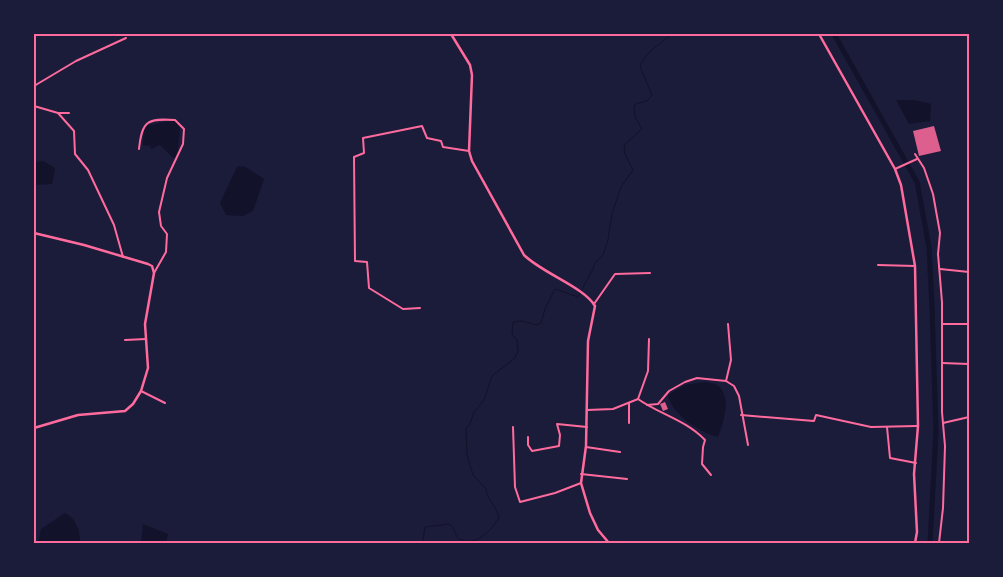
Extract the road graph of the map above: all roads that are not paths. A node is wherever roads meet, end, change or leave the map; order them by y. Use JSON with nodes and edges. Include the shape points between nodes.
{"nodes":[{"id":1,"x":451,"y":34,"type":"edge"},
{"id":2,"x":819,"y":34,"type":"edge"},
{"id":3,"x":126,"y":38,"type":"dead end"},
{"id":4,"x":34,"y":86,"type":"edge"},
{"id":5,"x":34,"y":106,"type":"edge"},
{"id":6,"x":58,"y":113,"type":"junction"},
{"id":7,"x":69,"y":113,"type":"dead end"},
{"id":8,"x":139,"y":148,"type":"dead end"},
{"id":9,"x":469,"y":150,"type":"junction"},
{"id":10,"x":915,"y":154,"type":"dead end"},
{"id":11,"x":918,"y":159,"type":"junction"},
{"id":12,"x":896,"y":169,"type":"junction"},
{"id":13,"x":34,"y":233,"type":"edge"},
{"id":14,"x":123,"y":257,"type":"junction"},
{"id":15,"x":878,"y":265,"type":"dead end"},
{"id":16,"x":915,"y":266,"type":"junction"},
{"id":17,"x":940,"y":270,"type":"junction"},
{"id":18,"x":969,"y":272,"type":"edge"},
{"id":19,"x":154,"y":273,"type":"junction"},
{"id":20,"x":650,"y":273,"type":"dead end"},
{"id":21,"x":594,"y":304,"type":"junction"},
{"id":22,"x":420,"y":308,"type":"dead end"},
{"id":23,"x":728,"y":324,"type":"dead end"},
{"id":24,"x":942,"y":324,"type":"junction"},
{"id":25,"x":969,"y":324,"type":"edge"},
{"id":26,"x":146,"y":339,"type":"junction"},
{"id":27,"x":649,"y":339,"type":"dead end"},
{"id":28,"x":124,"y":340,"type":"dead end"},
{"id":29,"x":942,"y":363,"type":"junction"},
{"id":30,"x":969,"y":364,"type":"edge"},
{"id":31,"x":726,"y":381,"type":"junction"},
{"id":32,"x":141,"y":391,"type":"junction"},
{"id":33,"x":638,"y":399,"type":"junction"},
{"id":34,"x":165,"y":403,"type":"dead end"},
{"id":35,"x":629,"y":403,"type":"junction"},
{"id":36,"x":658,"y":404,"type":"junction"},
{"id":37,"x":647,"y":405,"type":"junction"},
{"id":38,"x":587,"y":410,"type":"junction"},
{"id":39,"x":656,"y":410,"type":"junction"},
{"id":40,"x":741,"y":415,"type":"junction"},
{"id":41,"x":969,"y":417,"type":"edge"},
{"id":42,"x":629,"y":423,"type":"dead end"},
{"id":43,"x":943,"y":423,"type":"junction"},
{"id":44,"x":587,"y":426,"type":"junction"},
{"id":45,"x":918,"y":426,"type":"junction"},
{"id":46,"x":513,"y":427,"type":"dead end"},
{"id":47,"x":887,"y":427,"type":"junction"},
{"id":48,"x":34,"y":428,"type":"edge"},
{"id":49,"x":528,"y":436,"type":"dead end"},
{"id":50,"x":748,"y":445,"type":"dead end"},
{"id":51,"x":586,"y":447,"type":"junction"},
{"id":52,"x":620,"y":452,"type":"dead end"},
{"id":53,"x":916,"y":463,"type":"junction"},
{"id":54,"x":581,"y":474,"type":"junction"},
{"id":55,"x":712,"y":475,"type":"dead end"},
{"id":56,"x":627,"y":479,"type":"dead end"},
{"id":57,"x":581,"y":483,"type":"junction"},
{"id":58,"x":609,"y":543,"type":"edge"},
{"id":59,"x":915,"y":543,"type":"edge"},
{"id":60,"x":939,"y":543,"type":"edge"}],
"edges":[{"from":1,"to":9,"type":"street","via":[[470,65],[472,75]]},
{"from":2,"to":12,"type":"street"},
{"from":3,"to":4,"type":"street","via":[[76,61]]},
{"from":5,"to":6,"type":"street"},
{"from":6,"to":7,"type":"street"},
{"from":6,"to":14,"type":"street","via":[[74,131],[75,154],[88,170],[114,225]]},
{"from":8,"to":19,"type":"street","via":[[141,130],[153,121],[175,120],[184,129],[183,144],[167,178],[159,212],[168,242],[162,262]]},
{"from":9,"to":21,"type":"street","via":[[524,255],[535,266],[584,294]]},
{"from":9,"to":22,"type":"street","via":[[443,147],[441,141],[427,138],[422,126],[363,138],[364,153],[354,157],[355,261],[367,262],[369,288],[403,309]]},
{"from":10,"to":11,"type":"street"},
{"from":11,"to":12,"type":"street"},
{"from":11,"to":17,"type":"street","via":[[933,194],[940,233]]},
{"from":12,"to":16,"type":"street"},
{"from":13,"to":14,"type":"street"},
{"from":14,"to":19,"type":"street","via":[[152,266]]},
{"from":15,"to":16,"type":"street"},
{"from":16,"to":45,"type":"street"},
{"from":17,"to":18,"type":"street"},
{"from":17,"to":24,"type":"street"},
{"from":19,"to":26,"type":"street","via":[[145,324]]},
{"from":20,"to":21,"type":"street","via":[[615,274]]},
{"from":21,"to":38,"type":"street","via":[[588,341]]},
{"from":23,"to":31,"type":"street","via":[[731,355]]},
{"from":24,"to":25,"type":"street"},
{"from":24,"to":29,"type":"street"},
{"from":26,"to":28,"type":"street"},
{"from":26,"to":32,"type":"street","via":[[148,368]]},
{"from":27,"to":33,"type":"street","via":[[648,371]]},
{"from":29,"to":30,"type":"street"},
{"from":29,"to":43,"type":"street"},
{"from":31,"to":36,"type":"street","via":[[697,378],[685,382],[669,391]]},
{"from":31,"to":40,"type":"street","via":[[738,390]]},
{"from":32,"to":34,"type":"street"},
{"from":32,"to":48,"type":"street","via":[[125,411],[78,415]]},
{"from":33,"to":35,"type":"street"},
{"from":33,"to":37,"type":"street"},
{"from":35,"to":38,"type":"street","via":[[604,411]]},
{"from":35,"to":42,"type":"street"},
{"from":36,"to":37,"type":"street"},
{"from":36,"to":39,"type":"street"},
{"from":37,"to":39,"type":"street"},
{"from":38,"to":44,"type":"street"},
{"from":39,"to":55,"type":"street","via":[[677,419],[706,440],[702,446],[702,464]]},
{"from":40,"to":47,"type":"street","via":[[814,421],[816,415],[871,427]]},
{"from":40,"to":50,"type":"street"},
{"from":41,"to":43,"type":"street"},
{"from":43,"to":60,"type":"street","via":[[945,446]]},
{"from":44,"to":49,"type":"street","via":[[557,424],[559,446],[532,451]]},
{"from":44,"to":51,"type":"street"},
{"from":45,"to":47,"type":"street"},
{"from":45,"to":53,"type":"street"},
{"from":46,"to":57,"type":"street","via":[[515,487],[520,502]]},
{"from":47,"to":53,"type":"street","via":[[890,458]]},
{"from":51,"to":52,"type":"street"},
{"from":51,"to":54,"type":"street"},
{"from":53,"to":59,"type":"street"},
{"from":54,"to":56,"type":"street"},
{"from":54,"to":57,"type":"street"},
{"from":57,"to":58,"type":"street","via":[[590,513]]}]}
